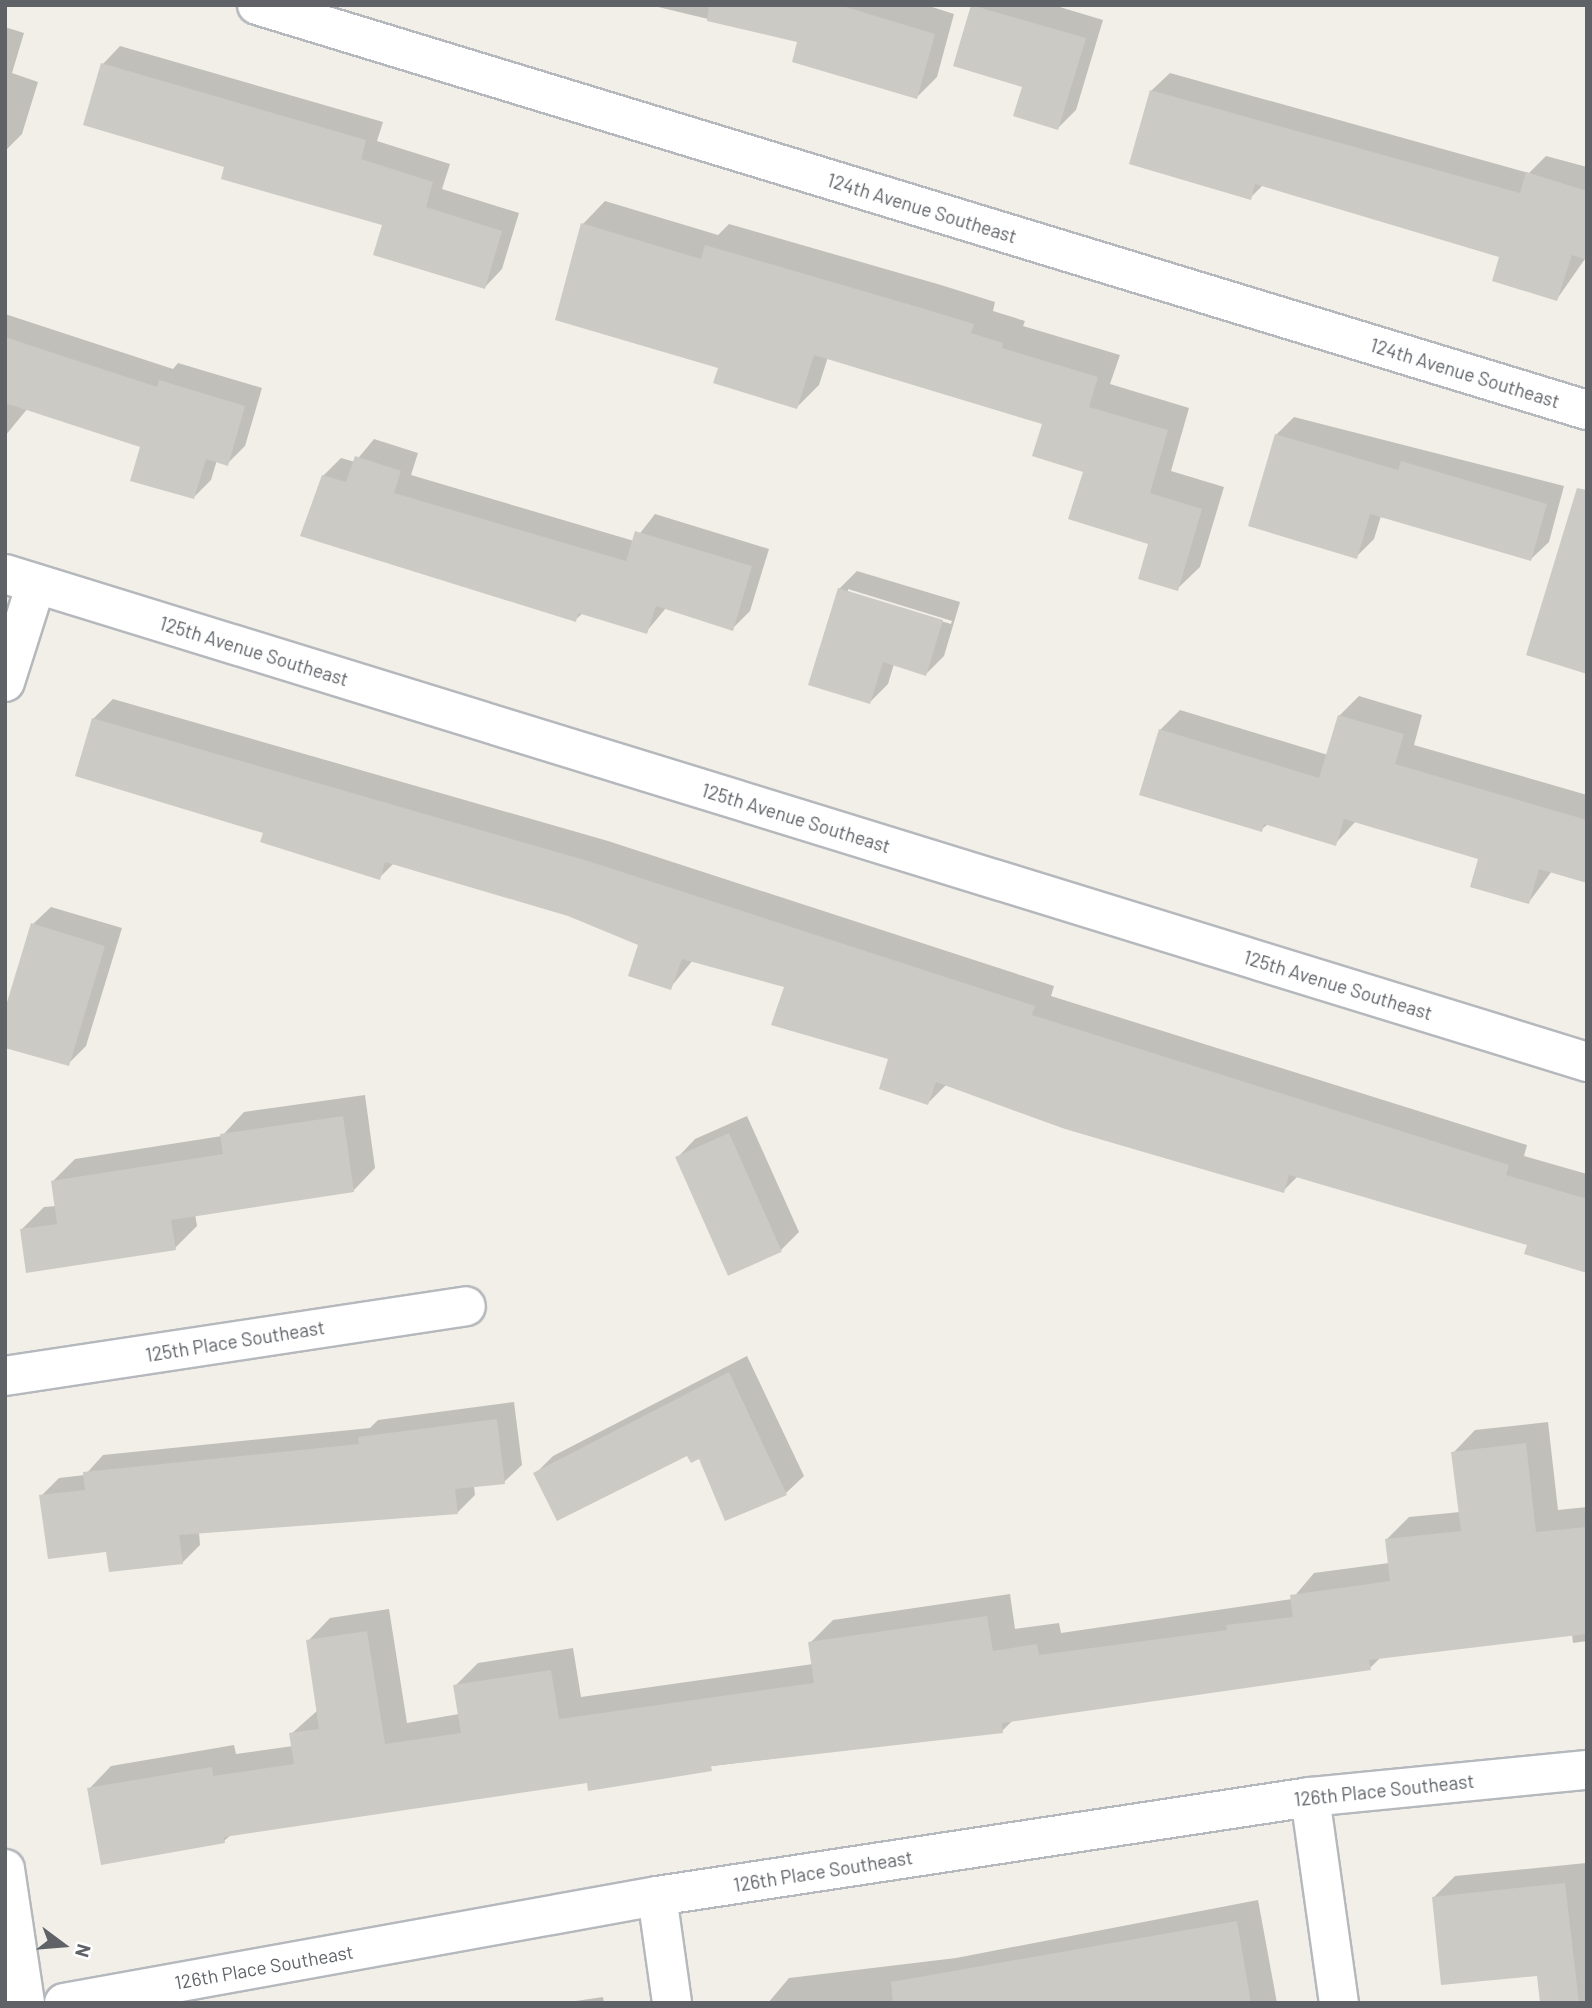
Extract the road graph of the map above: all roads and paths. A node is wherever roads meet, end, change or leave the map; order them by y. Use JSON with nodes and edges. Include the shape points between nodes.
{"nodes":[{"id":1,"x":257,"y":5,"type":"edge"},
{"id":2,"x":1587,"y":410,"type":"edge"},
{"id":3,"x":21,"y":579,"type":"edge"},
{"id":4,"x":5,"y":682,"type":"edge"},
{"id":5,"x":1587,"y":1062,"type":"edge"},
{"id":6,"x":466,"y":1306,"type":"dead end"},
{"id":7,"x":5,"y":1376,"type":"edge"},
{"id":8,"x":1587,"y":1770,"type":"edge"},
{"id":9,"x":1310,"y":1797,"type":"junction"},
{"id":10,"x":5,"y":1869,"type":"edge"},
{"id":11,"x":657,"y":1896,"type":"junction"},
{"id":12,"x":25,"y":2003,"type":"edge"},
{"id":13,"x":64,"y":2003,"type":"edge"},
{"id":14,"x":672,"y":2003,"type":"edge"},
{"id":15,"x":1339,"y":2003,"type":"edge"}],
"edges":[{"from":1,"to":2,"type":"street","name":"124th Avenue Southeast"},
{"from":3,"to":4,"type":"street"},
{"from":3,"to":5,"type":"street","name":"125th Avenue Southeast"},
{"from":6,"to":7,"type":"street","name":"125th Place Southeast"},
{"from":8,"to":9,"type":"street","name":"126th Place Southeast"},
{"from":9,"to":11,"type":"street","name":"126th Place Southeast"},
{"from":9,"to":15,"type":"street"},
{"from":10,"to":12,"type":"street"},
{"from":11,"to":13,"type":"street","name":"126th Place Southeast"},
{"from":11,"to":14,"type":"street"}]}
